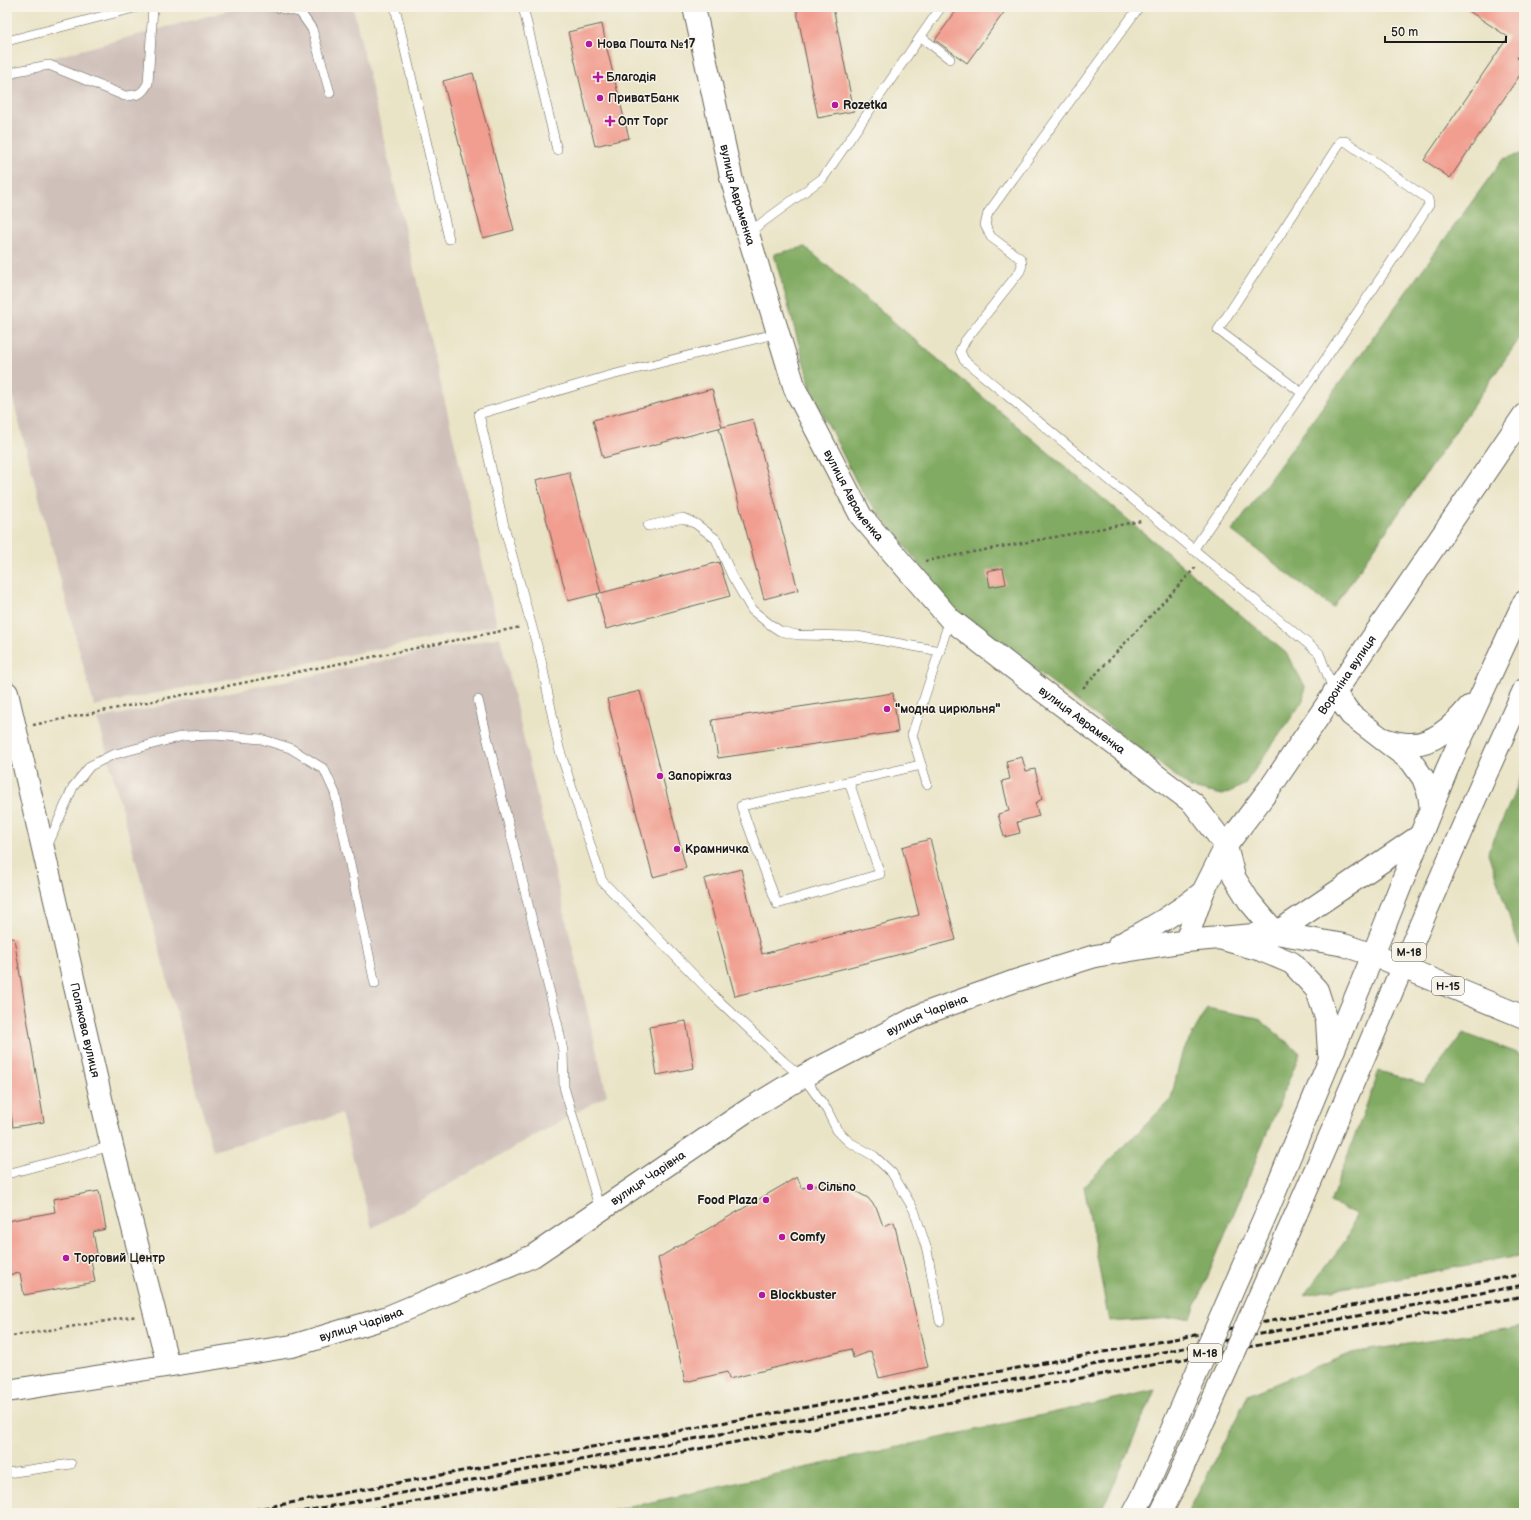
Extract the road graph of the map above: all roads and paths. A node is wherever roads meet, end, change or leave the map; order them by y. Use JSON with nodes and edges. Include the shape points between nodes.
{"nodes":[{"id":1,"x":138,"y":7,"type":"edge"},
{"id":2,"x":153,"y":7,"type":"edge"},
{"id":3,"x":276,"y":7,"type":"edge"},
{"id":4,"x":395,"y":7,"type":"edge"},
{"id":5,"x":523,"y":7,"type":"edge"},
{"id":6,"x":694,"y":7,"type":"edge"},
{"id":7,"x":941,"y":7,"type":"edge"},
{"id":8,"x":1139,"y":7,"type":"edge"},
{"id":9,"x":921,"y":37,"type":"junction"},
{"id":10,"x":7,"y":41,"type":"edge"},
{"id":11,"x":950,"y":60,"type":"dead end"},
{"id":12,"x":7,"y":77,"type":"edge"},
{"id":13,"x":330,"y":93,"type":"dead end"},
{"id":14,"x":557,"y":150,"type":"dead end"},
{"id":15,"x":748,"y":233,"type":"junction"},
{"id":16,"x":449,"y":239,"type":"dead end"},
{"id":17,"x":778,"y":332,"type":"junction"},
{"id":18,"x":1302,"y":393,"type":"junction"},
{"id":19,"x":1524,"y":415,"type":"edge"},
{"id":20,"x":1155,"y":519,"type":"junction"},
{"id":21,"x":648,"y":526,"type":"dead end"},
{"id":22,"x":1193,"y":550,"type":"junction"},
{"id":23,"x":1204,"y":559,"type":"junction"},
{"id":24,"x":925,"y":561,"type":"dead end"},
{"id":25,"x":1524,"y":602,"type":"edge"},
{"id":26,"x":950,"y":619,"type":"junction"},
{"id":27,"x":531,"y":625,"type":"junction"},
{"id":28,"x":940,"y":651,"type":"junction"},
{"id":29,"x":1083,"y":688,"type":"dead end"},
{"id":30,"x":1484,"y":688,"type":"junction"},
{"id":31,"x":1524,"y":690,"type":"edge"},
{"id":32,"x":1334,"y":692,"type":"junction"},
{"id":33,"x":7,"y":693,"type":"edge"},
{"id":34,"x":478,"y":700,"type":"dead end"},
{"id":35,"x":15,"y":729,"type":"junction"},
{"id":36,"x":1380,"y":739,"type":"junction"},
{"id":37,"x":921,"y":765,"type":"junction"},
{"id":38,"x":849,"y":782,"type":"junction"},
{"id":39,"x":926,"y":784,"type":"dead end"},
{"id":40,"x":1431,"y":810,"type":"junction"},
{"id":41,"x":1421,"y":835,"type":"junction"},
{"id":42,"x":1226,"y":846,"type":"junction"},
{"id":43,"x":44,"y":854,"type":"junction"},
{"id":44,"x":1203,"y":892,"type":"junction"},
{"id":45,"x":1276,"y":933,"type":"junction"},
{"id":46,"x":1219,"y":938,"type":"junction"},
{"id":47,"x":1186,"y":942,"type":"junction"},
{"id":48,"x":1373,"y":955,"type":"junction"},
{"id":49,"x":1094,"y":956,"type":"junction"},
{"id":50,"x":1402,"y":967,"type":"junction"},
{"id":51,"x":375,"y":984,"type":"dead end"},
{"id":52,"x":1524,"y":1018,"type":"edge"},
{"id":53,"x":1329,"y":1059,"type":"junction"},
{"id":54,"x":802,"y":1077,"type":"junction"},
{"id":55,"x":112,"y":1146,"type":"junction"},
{"id":56,"x":7,"y":1174,"type":"edge"},
{"id":57,"x":600,"y":1210,"type":"junction"},
{"id":58,"x":155,"y":1313,"type":"junction"},
{"id":59,"x":940,"y":1321,"type":"dead end"},
{"id":60,"x":7,"y":1336,"type":"edge"},
{"id":61,"x":168,"y":1365,"type":"junction"},
{"id":62,"x":7,"y":1391,"type":"edge"},
{"id":63,"x":71,"y":1464,"type":"dead end"},
{"id":64,"x":7,"y":1473,"type":"edge"},
{"id":65,"x":1138,"y":1505,"type":"edge"},
{"id":66,"x":1161,"y":1513,"type":"edge"}],
"edges":[{"from":1,"to":10,"type":"lane"},
{"from":2,"to":12,"type":"lane","via":[[148,83],[139,95],[125,96],[49,65],[17,71]]},
{"from":3,"to":13,"type":"lane","via":[[300,12],[312,29]]},
{"from":4,"to":16,"type":"lane"},
{"from":5,"to":14,"type":"lane"},
{"from":6,"to":15,"type":"main road","name":"вулиця Авраменка","via":[[732,181]]},
{"from":7,"to":9,"type":"lane"},
{"from":8,"to":20,"type":"lane","via":[[988,213],[985,225],[991,237],[1021,258],[1022,265],[960,351],[964,360]]},
{"from":9,"to":11,"type":"lane"},
{"from":9,"to":15,"type":"lane","via":[[823,178]]},
{"from":15,"to":17,"type":"main road","name":"вулиця Авраменка"},
{"from":17,"to":26,"type":"main road","name":"вулиця Авраменка","via":[[795,389],[861,516]]},
{"from":17,"to":27,"type":"lane","via":[[608,376],[479,414],[504,526]]},
{"from":18,"to":18,"type":"lane","via":[[1383,276],[1429,202],[1346,141],[1341,141],[1218,330]]},
{"from":18,"to":22,"type":"lane"},
{"from":19,"to":32,"type":"main road","name":"Вороніна вулиця"},
{"from":20,"to":22,"type":"lane"},
{"from":20,"to":24,"type":"path"},
{"from":21,"to":28,"type":"lane","via":[[683,518],[716,539],[732,576],[752,610],[768,624],[780,630],[797,635],[857,636]]},
{"from":22,"to":23,"type":"lane"},
{"from":23,"to":29,"type":"path"},
{"from":23,"to":32,"type":"lane","via":[[1319,653]]},
{"from":25,"to":30,"type":"main road","number":"М-18"},
{"from":26,"to":28,"type":"lane"},
{"from":26,"to":42,"type":"main road","name":"вулиця Авраменка","via":[[1193,803]]},
{"from":27,"to":35,"type":"path"},
{"from":27,"to":54,"type":"lane","via":[[560,748],[602,881],[716,998]]},
{"from":28,"to":37,"type":"lane","via":[[912,736]]},
{"from":30,"to":36,"type":"main road","via":[[1457,722],[1437,737],[1408,744]]},
{"from":30,"to":40,"type":"main road","number":"М-18"},
{"from":31,"to":50,"type":"main road","number":"М-18","via":[[1478,789]]},
{"from":32,"to":36,"type":"main road","via":[[1351,716]]},
{"from":32,"to":42,"type":"main road","name":"Вороніна вулиця","via":[[1272,785]]},
{"from":33,"to":35,"type":"main road","name":"Полякова вулиця"},
{"from":34,"to":57,"type":"lane","via":[[558,1026],[563,1051],[564,1087]]},
{"from":35,"to":43,"type":"main road","name":"Полякова вулиця"},
{"from":36,"to":40,"type":"main road","via":[[1411,761],[1423,778]]},
{"from":37,"to":38,"type":"lane"},
{"from":37,"to":39,"type":"lane"},
{"from":38,"to":38,"type":"lane","via":[[742,806],[777,904],[880,874]]},
{"from":40,"to":41,"type":"main road","number":"М-18"},
{"from":41,"to":45,"type":"main road"},
{"from":41,"to":48,"type":"main road","number":"М-18"},
{"from":42,"to":44,"type":"main road","name":"Вороніна вулиця"},
{"from":42,"to":45,"type":"main road","via":[[1234,877]]},
{"from":43,"to":51,"type":"lane","via":[[73,787],[90,766],[112,755],[183,736],[261,738],[290,748],[324,769],[335,793]]},
{"from":43,"to":55,"type":"main road","name":"Полякова вулиця"},
{"from":44,"to":47,"type":"main road","name":"Вороніна вулиця"},
{"from":44,"to":49,"type":"main road","via":[[1149,930]]},
{"from":45,"to":46,"type":"main road","name":"вулиця Чарівна"},
{"from":45,"to":48,"type":"main road","via":[[1344,945]]},
{"from":46,"to":47,"type":"main road","name":"вулиця Чарівна"},
{"from":46,"to":53,"type":"main road","via":[[1261,950],[1292,963],[1317,990],[1327,1021]]},
{"from":47,"to":49,"type":"main road","name":"вулиця Чарівна"},
{"from":48,"to":50,"type":"main road","number":"Н-15"},
{"from":48,"to":53,"type":"main road","number":"М-18"},
{"from":49,"to":54,"type":"main road","name":"вулиця Чарівна","via":[[923,1014]]},
{"from":50,"to":52,"type":"main road","number":"Н-15"},
{"from":50,"to":66,"type":"main road","number":"М-18","bridge":true,"via":[[1296,1214]]},
{"from":53,"to":65,"type":"main road","number":"М-18","bridge":true,"via":[[1268,1209]]},
{"from":54,"to":57,"type":"main road","name":"вулиця Чарівна","via":[[751,1108]]},
{"from":54,"to":59,"type":"lane","via":[[827,1110],[837,1130],[849,1142],[882,1163],[904,1190],[914,1210],[927,1250]]},
{"from":55,"to":56,"type":"lane"},
{"from":55,"to":58,"type":"main road","name":"Полякова вулиця"},
{"from":57,"to":61,"type":"main road","name":"вулиця Чарівна","via":[[532,1256],[388,1317],[292,1346]]},
{"from":58,"to":60,"type":"path"},
{"from":58,"to":61,"type":"main road","name":"Полякова вулиця"},
{"from":61,"to":62,"type":"main road","name":"вулиця Чарівна"},
{"from":63,"to":64,"type":"lane"}]}
